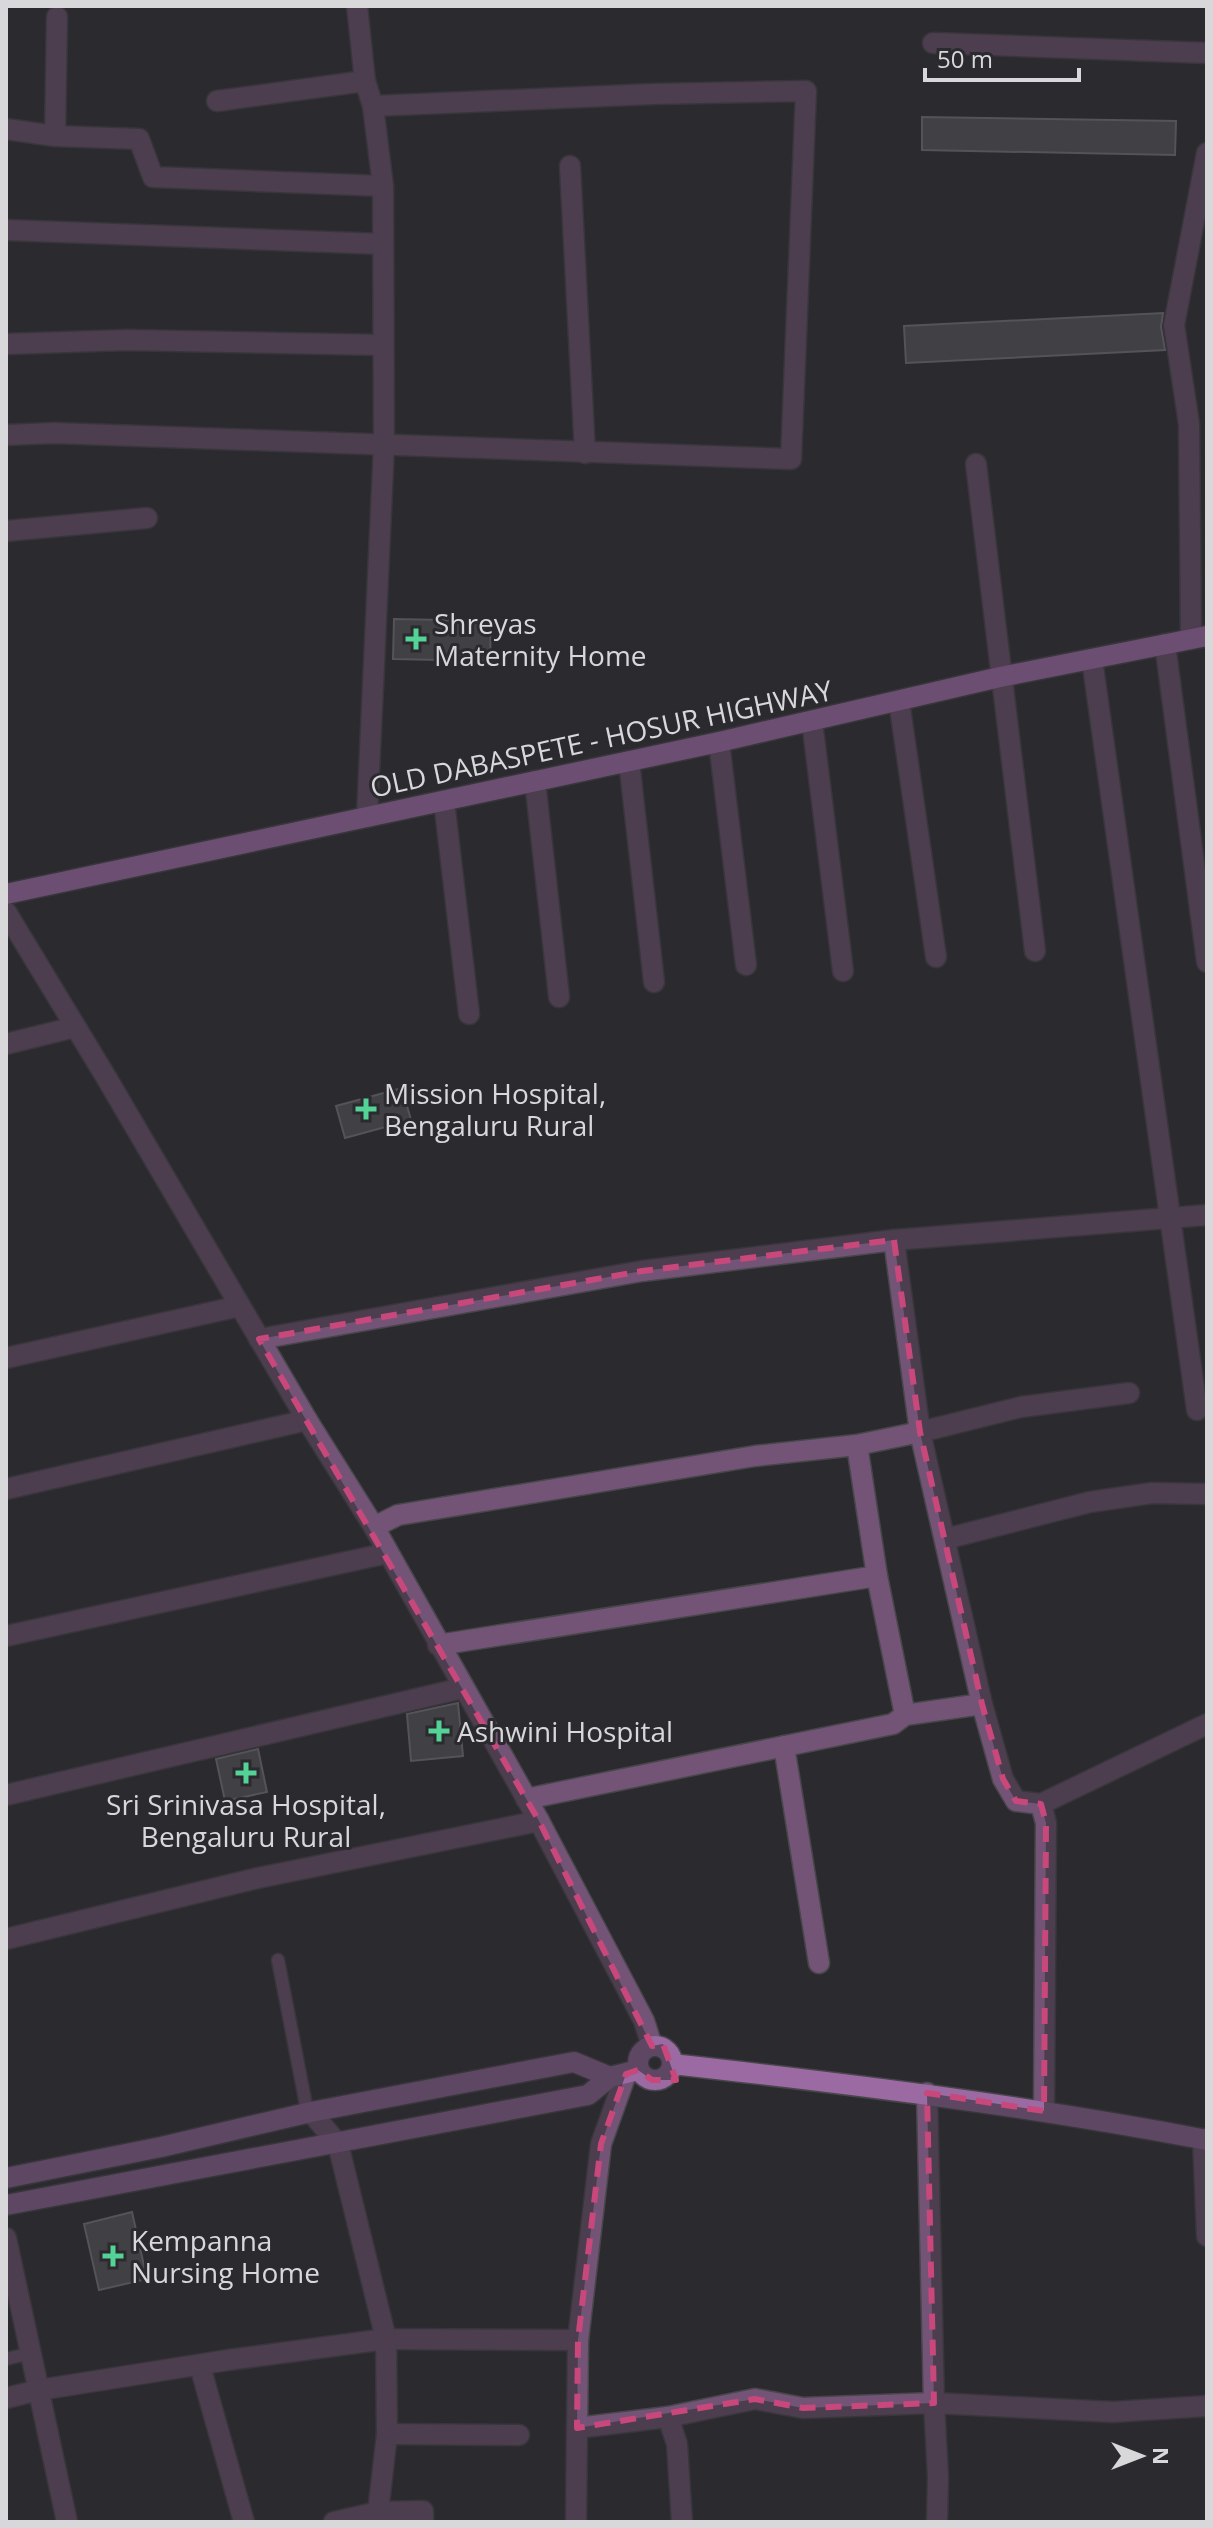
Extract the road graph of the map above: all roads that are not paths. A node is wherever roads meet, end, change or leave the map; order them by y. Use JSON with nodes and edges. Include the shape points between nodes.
{"nodes":[{"id":1,"x":357,"y":6,"type":"edge"},
{"id":2,"x":57,"y":17,"type":"dead end"},
{"id":3,"x":933,"y":43,"type":"dead end"},
{"id":4,"x":1207,"y":53,"type":"edge"},
{"id":5,"x":365,"y":81,"type":"junction"},
{"id":6,"x":217,"y":101,"type":"dead end"},
{"id":7,"x":373,"y":106,"type":"junction"},
{"id":8,"x":6,"y":129,"type":"edge"},
{"id":9,"x":55,"y":136,"type":"junction"},
{"id":10,"x":1207,"y":153,"type":"edge"},
{"id":11,"x":570,"y":166,"type":"dead end"},
{"id":12,"x":383,"y":186,"type":"junction"},
{"id":13,"x":1202,"y":205,"type":"edge"},
{"id":14,"x":6,"y":230,"type":"edge"},
{"id":15,"x":383,"y":244,"type":"junction"},
{"id":16,"x":6,"y":344,"type":"edge"},
{"id":17,"x":383,"y":345,"type":"junction"},
{"id":18,"x":6,"y":435,"type":"edge"},
{"id":19,"x":384,"y":445,"type":"junction"},
{"id":20,"x":585,"y":453,"type":"junction"},
{"id":21,"x":976,"y":464,"type":"dead end"},
{"id":22,"x":147,"y":518,"type":"dead end"},
{"id":23,"x":6,"y":531,"type":"edge"},
{"id":24,"x":1199,"y":638,"type":"edge"},
{"id":25,"x":1165,"y":644,"type":"junction"},
{"id":26,"x":1092,"y":659,"type":"junction"},
{"id":27,"x":1000,"y":677,"type":"junction"},
{"id":28,"x":899,"y":701,"type":"junction"},
{"id":29,"x":812,"y":721,"type":"junction"},
{"id":30,"x":719,"y":742,"type":"junction"},
{"id":31,"x":629,"y":761,"type":"junction"},
{"id":32,"x":535,"y":781,"type":"junction"},
{"id":33,"x":444,"y":801,"type":"junction"},
{"id":34,"x":367,"y":817,"type":"junction"},
{"id":35,"x":6,"y":894,"type":"edge"},
{"id":36,"x":6,"y":912,"type":"edge"},
{"id":37,"x":1035,"y":951,"type":"dead end"},
{"id":38,"x":936,"y":957,"type":"dead end"},
{"id":39,"x":1207,"y":962,"type":"edge"},
{"id":40,"x":746,"y":965,"type":"dead end"},
{"id":41,"x":843,"y":971,"type":"dead end"},
{"id":42,"x":654,"y":982,"type":"dead end"},
{"id":43,"x":559,"y":997,"type":"dead end"},
{"id":44,"x":469,"y":1014,"type":"dead end"},
{"id":45,"x":75,"y":1027,"type":"junction"},
{"id":46,"x":6,"y":1044,"type":"edge"},
{"id":47,"x":1207,"y":1215,"type":"edge"},
{"id":48,"x":1170,"y":1218,"type":"junction"},
{"id":49,"x":894,"y":1240,"type":"junction"},
{"id":50,"x":240,"y":1306,"type":"junction"},
{"id":51,"x":259,"y":1339,"type":"junction"},
{"id":52,"x":6,"y":1358,"type":"edge"},
{"id":53,"x":1129,"y":1393,"type":"dead end"},
{"id":54,"x":1197,"y":1410,"type":"dead end"},
{"id":55,"x":307,"y":1420,"type":"junction"},
{"id":56,"x":920,"y":1432,"type":"junction"},
{"id":57,"x":857,"y":1445,"type":"junction"},
{"id":58,"x":6,"y":1489,"type":"edge"},
{"id":59,"x":1207,"y":1494,"type":"edge"},
{"id":60,"x":374,"y":1527,"type":"junction"},
{"id":61,"x":945,"y":1539,"type":"junction"},
{"id":62,"x":388,"y":1553,"type":"junction"},
{"id":63,"x":877,"y":1576,"type":"junction"},
{"id":64,"x":6,"y":1636,"type":"edge"},
{"id":65,"x":438,"y":1645,"type":"junction"},
{"id":66,"x":463,"y":1688,"type":"junction"},
{"id":67,"x":982,"y":1704,"type":"junction"},
{"id":68,"x":905,"y":1715,"type":"junction"},
{"id":69,"x":1207,"y":1724,"type":"edge"},
{"id":70,"x":784,"y":1746,"type":"junction"},
{"id":71,"x":6,"y":1795,"type":"edge"},
{"id":72,"x":526,"y":1799,"type":"junction"},
{"id":73,"x":1041,"y":1804,"type":"junction"},
{"id":74,"x":539,"y":1821,"type":"junction"},
{"id":75,"x":6,"y":1939,"type":"edge"},
{"id":76,"x":278,"y":1960,"type":"dead end"},
{"id":77,"x":819,"y":1963,"type":"dead end"},
{"id":78,"x":652,"y":2046,"type":"junction"},
{"id":79,"x":672,"y":2064,"type":"junction"},
{"id":80,"x":625,"y":2074,"type":"junction"},
{"id":81,"x":927,"y":2093,"type":"junction"},
{"id":82,"x":1044,"y":2111,"type":"junction"},
{"id":83,"x":311,"y":2112,"type":"junction"},
{"id":84,"x":1205,"y":2139,"type":"edge"},
{"id":85,"x":338,"y":2144,"type":"junction"},
{"id":86,"x":6,"y":2178,"type":"edge"},
{"id":87,"x":6,"y":2205,"type":"edge"},
{"id":88,"x":1207,"y":2236,"type":"edge"},
{"id":89,"x":6,"y":2238,"type":"edge"},
{"id":90,"x":386,"y":2339,"type":"junction"},
{"id":91,"x":578,"y":2340,"type":"junction"},
{"id":92,"x":31,"y":2353,"type":"junction"},
{"id":93,"x":6,"y":2359,"type":"edge"},
{"id":94,"x":200,"y":2366,"type":"junction"},
{"id":95,"x":39,"y":2390,"type":"junction"},
{"id":96,"x":6,"y":2398,"type":"edge"},
{"id":97,"x":934,"y":2403,"type":"junction"},
{"id":98,"x":1207,"y":2406,"type":"edge"},
{"id":99,"x":668,"y":2417,"type":"junction"},
{"id":100,"x":577,"y":2428,"type":"junction"},
{"id":101,"x":387,"y":2434,"type":"junction"},
{"id":102,"x":519,"y":2435,"type":"dead end"},
{"id":103,"x":378,"y":2512,"type":"junction"},
{"id":104,"x":67,"y":2522,"type":"edge"},
{"id":105,"x":244,"y":2522,"type":"edge"},
{"id":106,"x":334,"y":2522,"type":"edge"},
{"id":107,"x":423,"y":2522,"type":"edge"},
{"id":108,"x":576,"y":2522,"type":"edge"},
{"id":109,"x":682,"y":2522,"type":"edge"},
{"id":110,"x":937,"y":2522,"type":"edge"}],
"edges":[{"from":1,"to":5,"type":"street"},
{"from":2,"to":9,"type":"street"},
{"from":3,"to":4,"type":"street"},
{"from":5,"to":6,"type":"street"},
{"from":5,"to":7,"type":"street"},
{"from":7,"to":12,"type":"street"},
{"from":7,"to":20,"type":"street","via":[[806,91],[791,459]]},
{"from":8,"to":9,"type":"street"},
{"from":9,"to":12,"type":"street","via":[[139,139],[153,177]]},
{"from":10,"to":13,"type":"street"},
{"from":11,"to":20,"type":"street"},
{"from":12,"to":15,"type":"street"},
{"from":13,"to":24,"type":"street","via":[[1174,325],[1189,424]]},
{"from":14,"to":15,"type":"street"},
{"from":15,"to":17,"type":"street"},
{"from":16,"to":17,"type":"street","via":[[127,340]]},
{"from":17,"to":19,"type":"street"},
{"from":18,"to":19,"type":"street"},
{"from":19,"to":20,"type":"street"},
{"from":19,"to":34,"type":"street"},
{"from":21,"to":27,"type":"street"},
{"from":22,"to":23,"type":"street"},
{"from":24,"to":25,"type":"main road","name":"OLD DABASPETE - HOSUR HIGHWAY"},
{"from":25,"to":26,"type":"main road","name":"OLD DABASPETE - HOSUR HIGHWAY"},
{"from":25,"to":39,"type":"street"},
{"from":26,"to":27,"type":"main road","name":"OLD DABASPETE - HOSUR HIGHWAY"},
{"from":26,"to":48,"type":"street"},
{"from":27,"to":28,"type":"main road","name":"OLD DABASPETE - HOSUR HIGHWAY"},
{"from":27,"to":37,"type":"street"},
{"from":28,"to":29,"type":"main road","name":"OLD DABASPETE - HOSUR HIGHWAY"},
{"from":28,"to":38,"type":"street"},
{"from":29,"to":30,"type":"main road","name":"OLD DABASPETE - HOSUR HIGHWAY"},
{"from":29,"to":41,"type":"street"},
{"from":30,"to":31,"type":"main road","name":"OLD DABASPETE - HOSUR HIGHWAY"},
{"from":30,"to":40,"type":"street"},
{"from":31,"to":32,"type":"main road","name":"OLD DABASPETE - HOSUR HIGHWAY"},
{"from":31,"to":42,"type":"street"},
{"from":32,"to":33,"type":"main road","name":"OLD DABASPETE - HOSUR HIGHWAY"},
{"from":32,"to":43,"type":"street"},
{"from":33,"to":34,"type":"main road","name":"OLD DABASPETE - HOSUR HIGHWAY"},
{"from":33,"to":44,"type":"street"},
{"from":34,"to":35,"type":"main road","name":"OLD DABASPETE - HOSUR HIGHWAY"},
{"from":36,"to":45,"type":"street"},
{"from":45,"to":46,"type":"street"},
{"from":45,"to":50,"type":"street"},
{"from":47,"to":48,"type":"street"},
{"from":48,"to":49,"type":"street"},
{"from":48,"to":54,"type":"street"},
{"from":49,"to":51,"type":"street","via":[[642,1271]]},
{"from":49,"to":56,"type":"street"},
{"from":50,"to":51,"type":"street"},
{"from":50,"to":52,"type":"street"},
{"from":51,"to":55,"type":"street"},
{"from":53,"to":56,"type":"street","via":[[1021,1407]]},
{"from":55,"to":58,"type":"street"},
{"from":55,"to":60,"type":"street"},
{"from":56,"to":57,"type":"street"},
{"from":56,"to":61,"type":"street"},
{"from":57,"to":60,"type":"street","via":[[755,1456],[398,1515]]},
{"from":57,"to":63,"type":"street"},
{"from":59,"to":61,"type":"street","via":[[1152,1493],[1090,1502]]},
{"from":60,"to":62,"type":"street"},
{"from":61,"to":67,"type":"street"},
{"from":62,"to":64,"type":"street"},
{"from":62,"to":65,"type":"street"},
{"from":63,"to":65,"type":"street"},
{"from":63,"to":68,"type":"street"},
{"from":65,"to":66,"type":"street"},
{"from":66,"to":71,"type":"street"},
{"from":66,"to":72,"type":"street"},
{"from":67,"to":68,"type":"street"},
{"from":67,"to":73,"type":"street","via":[[1003,1779],[1016,1801]]},
{"from":68,"to":70,"type":"street","via":[[893,1724]]},
{"from":69,"to":73,"type":"street"},
{"from":70,"to":72,"type":"street"},
{"from":70,"to":77,"type":"street"},
{"from":72,"to":74,"type":"street"},
{"from":73,"to":82,"type":"street","via":[[1046,1823]]},
{"from":74,"to":75,"type":"street","via":[[258,1878]]},
{"from":74,"to":78,"type":"street","via":[[644,2021]]},
{"from":76,"to":83,"type":"lane"},
{"from":78,"to":79,"type":"main road","via":[[666,2049]]},
{"from":78,"to":80,"type":"main road"},
{"from":79,"to":80,"type":"main road","via":[[670,2073],[659,2080]]},
{"from":79,"to":81,"type":"main road"},
{"from":80,"to":83,"type":"main road","via":[[574,2062]]},
{"from":80,"to":85,"type":"main road","via":[[588,2095]]},
{"from":80,"to":91,"type":"street","via":[[601,2144]]},
{"from":81,"to":82,"type":"main road"},
{"from":81,"to":97,"type":"street"},
{"from":82,"to":84,"type":"main road"},
{"from":83,"to":85,"type":"street"},
{"from":83,"to":86,"type":"main road"},
{"from":84,"to":88,"type":"street"},
{"from":85,"to":87,"type":"main road"},
{"from":85,"to":90,"type":"street"},
{"from":89,"to":92,"type":"street"},
{"from":90,"to":91,"type":"street"},
{"from":90,"to":94,"type":"street"},
{"from":90,"to":101,"type":"street"},
{"from":91,"to":100,"type":"street"},
{"from":92,"to":93,"type":"lane"},
{"from":92,"to":95,"type":"street"},
{"from":94,"to":95,"type":"street"},
{"from":94,"to":105,"type":"street"},
{"from":95,"to":96,"type":"street"},
{"from":95,"to":104,"type":"street"},
{"from":97,"to":98,"type":"street","via":[[1113,2412]]},
{"from":97,"to":99,"type":"street","via":[[803,2408],[755,2399]]},
{"from":97,"to":110,"type":"street"},
{"from":99,"to":100,"type":"street"},
{"from":99,"to":109,"type":"street","via":[[677,2444]]},
{"from":100,"to":108,"type":"street"},
{"from":101,"to":102,"type":"street"},
{"from":101,"to":103,"type":"street"},
{"from":103,"to":106,"type":"street"},
{"from":103,"to":107,"type":"street","via":[[423,2511]]}]}
